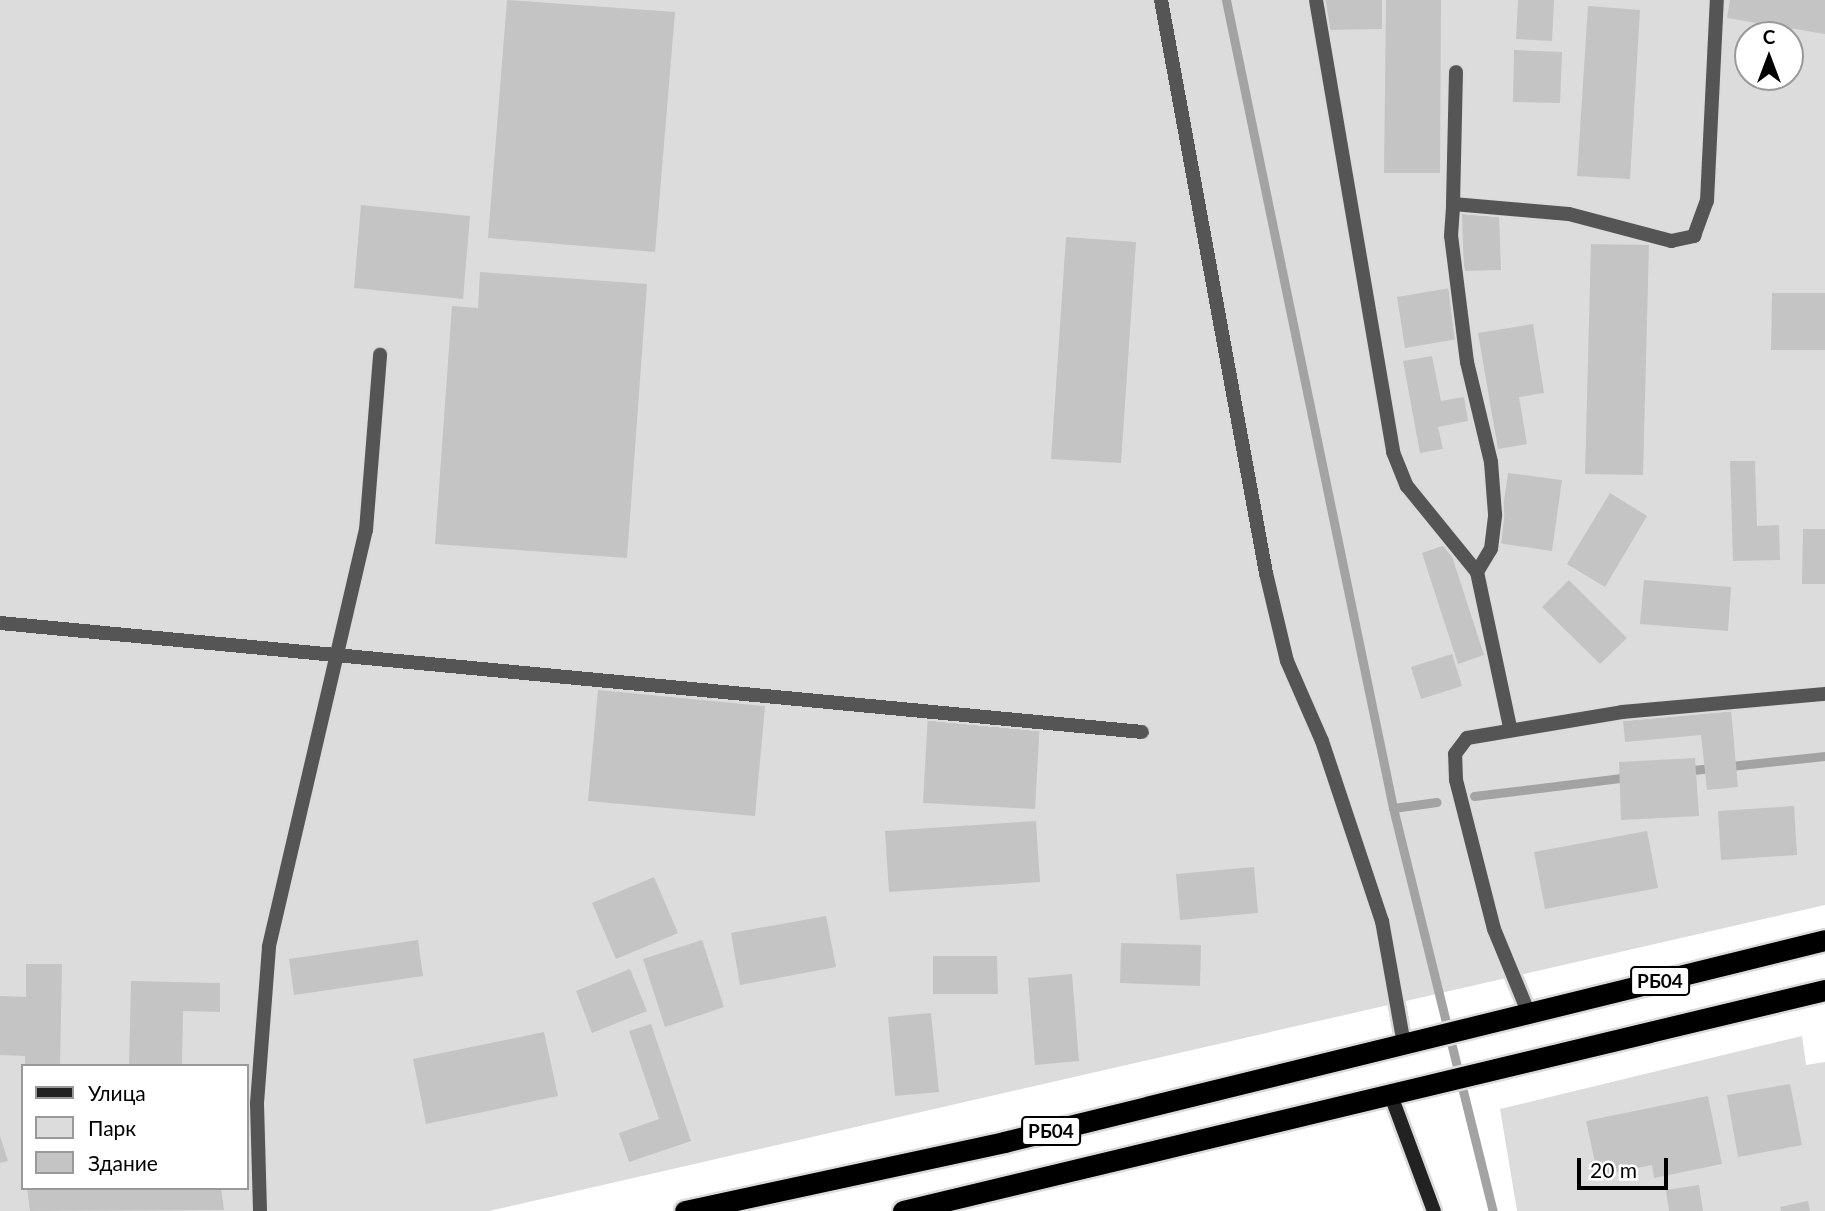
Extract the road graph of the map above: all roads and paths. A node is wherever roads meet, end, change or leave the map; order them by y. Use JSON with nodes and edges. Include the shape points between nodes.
{"nodes":[{"id":1,"x":1161,"y":0,"type":"edge"},
{"id":2,"x":1316,"y":0,"type":"edge"},
{"id":3,"x":1717,"y":0,"type":"edge"},
{"id":4,"x":1456,"y":72,"type":"dead end"},
{"id":5,"x":1452,"y":204,"type":"junction"},
{"id":6,"x":380,"y":355,"type":"dead end"},
{"id":7,"x":1477,"y":572,"type":"junction"},
{"id":8,"x":0,"y":623,"type":"edge"},
{"id":9,"x":335,"y":656,"type":"junction"},
{"id":10,"x":1825,"y":694,"type":"edge"},
{"id":11,"x":1510,"y":727,"type":"junction"},
{"id":12,"x":1142,"y":732,"type":"dead end"},
{"id":13,"x":1825,"y":940,"type":"edge"},
{"id":14,"x":1825,"y":990,"type":"edge"},
{"id":15,"x":1529,"y":1014,"type":"junction"},
{"id":16,"x":1410,"y":1044,"type":"junction"},
{"id":17,"x":1390,"y":1093,"type":"junction"},
{"id":18,"x":260,"y":1211,"type":"edge"},
{"id":19,"x":685,"y":1211,"type":"edge"},
{"id":20,"x":903,"y":1211,"type":"edge"},
{"id":21,"x":1434,"y":1211,"type":"edge"}],
"edges":[{"from":1,"to":16,"type":"street","via":[[1266,573],[1287,661],[1322,741],[1382,921]]},
{"from":2,"to":7,"type":"street","via":[[1393,452],[1407,486]]},
{"from":3,"to":5,"type":"street","via":[[1707,201],[1694,236],[1671,241],[1569,214]]},
{"from":4,"to":5,"type":"street"},
{"from":5,"to":7,"type":"street","via":[[1451,236],[1467,362],[1492,462],[1492,549]]},
{"from":6,"to":9,"type":"street","via":[[366,530]]},
{"from":7,"to":11,"type":"street"},
{"from":8,"to":9,"type":"street"},
{"from":9,"to":12,"type":"street"},
{"from":9,"to":18,"type":"street","via":[[269,946],[257,1103]]},
{"from":10,"to":11,"type":"street"},
{"from":11,"to":15,"type":"street","via":[[1467,738],[1455,754],[1456,779],[1494,929]]},
{"from":13,"to":15,"type":"highway","number":"РБ04"},
{"from":14,"to":17,"type":"highway","number":"РБ04"},
{"from":15,"to":16,"type":"highway","number":"РБ04"},
{"from":16,"to":19,"type":"highway","number":"РБ04","via":[[1004,1142]]},
{"from":17,"to":20,"type":"highway","number":"РБ04"},
{"from":17,"to":21,"type":"street"}]}
